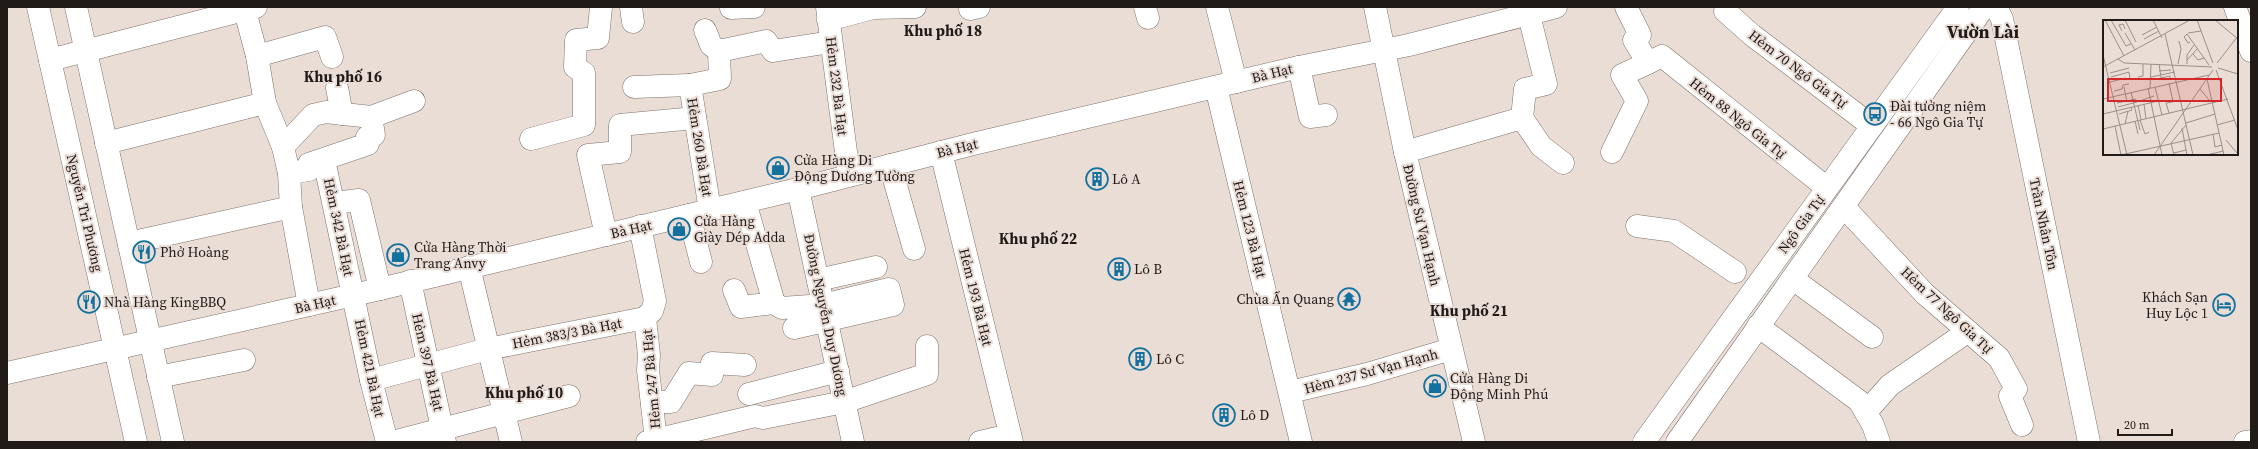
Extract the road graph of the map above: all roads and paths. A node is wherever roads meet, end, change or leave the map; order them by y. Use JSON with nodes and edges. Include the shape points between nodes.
{"nodes":[{"id":1,"x":38,"y":7,"type":"edge"},
{"id":2,"x":76,"y":7,"type":"edge"},
{"id":3,"x":601,"y":7,"type":"edge"},
{"id":4,"x":754,"y":7,"type":"edge"},
{"id":5,"x":915,"y":7,"type":"edge"},
{"id":6,"x":1374,"y":7,"type":"edge"},
{"id":7,"x":1556,"y":7,"type":"edge"},
{"id":8,"x":1626,"y":7,"type":"edge"},
{"id":9,"x":1958,"y":7,"type":"edge"},
{"id":10,"x":1984,"y":7,"type":"edge"},
{"id":11,"x":1996,"y":7,"type":"edge"},
{"id":12,"x":2235,"y":7,"type":"edge"},
{"id":13,"x":248,"y":8,"type":"edge"},
{"id":14,"x":731,"y":8,"type":"dead end"},
{"id":15,"x":1220,"y":8,"type":"edge"},
{"id":16,"x":1725,"y":11,"type":"dead end"},
{"id":17,"x":828,"y":14,"type":"edge"},
{"id":18,"x":1529,"y":15,"type":"junction"},
{"id":19,"x":705,"y":30,"type":"dead end"},
{"id":20,"x":831,"y":42,"type":"junction"},
{"id":21,"x":1383,"y":49,"type":"junction"},
{"id":22,"x":719,"y":51,"type":"junction"},
{"id":23,"x":2251,"y":51,"type":"edge"},
{"id":24,"x":86,"y":52,"type":"junction"},
{"id":25,"x":257,"y":56,"type":"junction"},
{"id":26,"x":332,"y":57,"type":"dead end"},
{"id":27,"x":50,"y":60,"type":"junction"},
{"id":28,"x":1648,"y":63,"type":"junction"},
{"id":29,"x":1299,"y":67,"type":"junction"},
{"id":30,"x":1226,"y":84,"type":"junction"},
{"id":31,"x":690,"y":85,"type":"junction"},
{"id":32,"x":634,"y":87,"type":"dead end"},
{"id":33,"x":337,"y":88,"type":"dead end"},
{"id":34,"x":414,"y":101,"type":"dead end"},
{"id":35,"x":265,"y":103,"type":"junction"},
{"id":36,"x":342,"y":114,"type":"junction"},
{"id":37,"x":1326,"y":115,"type":"dead end"},
{"id":38,"x":371,"y":117,"type":"junction"},
{"id":39,"x":695,"y":118,"type":"junction"},
{"id":40,"x":1522,"y":118,"type":"junction"},
{"id":41,"x":1872,"y":126,"type":"junction"},
{"id":42,"x":531,"y":139,"type":"dead end"},
{"id":43,"x":106,"y":143,"type":"junction"},
{"id":44,"x":282,"y":148,"type":"junction"},
{"id":45,"x":941,"y":152,"type":"junction"},
{"id":46,"x":1405,"y":152,"type":"junction"},
{"id":47,"x":1612,"y":152,"type":"dead end"},
{"id":48,"x":334,"y":157,"type":"junction"},
{"id":49,"x":1563,"y":163,"type":"dead end"},
{"id":50,"x":890,"y":164,"type":"junction"},
{"id":51,"x":289,"y":173,"type":"junction"},
{"id":52,"x":848,"y":175,"type":"junction"},
{"id":53,"x":1827,"y":188,"type":"junction"},
{"id":54,"x":798,"y":189,"type":"junction"},
{"id":55,"x":745,"y":202,"type":"junction"},
{"id":56,"x":334,"y":203,"type":"junction"},
{"id":57,"x":291,"y":207,"type":"junction"},
{"id":58,"x":1844,"y":207,"type":"junction"},
{"id":59,"x":710,"y":210,"type":"junction"},
{"id":60,"x":689,"y":215,"type":"junction"},
{"id":61,"x":640,"y":226,"type":"junction"},
{"id":62,"x":1637,"y":226,"type":"dead end"},
{"id":63,"x":606,"y":235,"type":"junction"},
{"id":64,"x":129,"y":244,"type":"junction"},
{"id":65,"x":914,"y":249,"type":"dead end"},
{"id":66,"x":701,"y":262,"type":"dead end"},
{"id":67,"x":468,"y":267,"type":"junction"},
{"id":68,"x":876,"y":267,"type":"dead end"},
{"id":69,"x":1735,"y":272,"type":"dead end"},
{"id":70,"x":1793,"y":279,"type":"junction"},
{"id":71,"x":818,"y":280,"type":"junction"},
{"id":72,"x":410,"y":281,"type":"junction"},
{"id":73,"x":380,"y":289,"type":"junction"},
{"id":74,"x":734,"y":290,"type":"dead end"},
{"id":75,"x":354,"y":295,"type":"junction"},
{"id":76,"x":890,"y":298,"type":"dead end"},
{"id":77,"x":774,"y":303,"type":"junction"},
{"id":78,"x":309,"y":305,"type":"junction"},
{"id":79,"x":825,"y":313,"type":"junction"},
{"id":80,"x":645,"y":318,"type":"junction"},
{"id":81,"x":1758,"y":326,"type":"junction"},
{"id":82,"x":794,"y":328,"type":"dead end"},
{"id":83,"x":1967,"y":332,"type":"junction"},
{"id":84,"x":1872,"y":337,"type":"dead end"},
{"id":85,"x":150,"y":341,"type":"junction"},
{"id":86,"x":927,"y":346,"type":"dead end"},
{"id":87,"x":115,"y":349,"type":"junction"},
{"id":88,"x":488,"y":349,"type":"junction"},
{"id":89,"x":1452,"y":349,"type":"junction"},
{"id":90,"x":244,"y":360,"type":"dead end"},
{"id":91,"x":428,"y":364,"type":"junction"},
{"id":92,"x":838,"y":371,"type":"junction"},
{"id":93,"x":7,"y":373,"type":"edge"},
{"id":94,"x":158,"y":378,"type":"junction"},
{"id":95,"x":371,"y":380,"type":"junction"},
{"id":96,"x":1290,"y":392,"type":"junction"},
{"id":97,"x":749,"y":394,"type":"junction"},
{"id":98,"x":569,"y":396,"type":"dead end"},
{"id":99,"x":652,"y":402,"type":"junction"},
{"id":100,"x":844,"y":402,"type":"junction"},
{"id":101,"x":1866,"y":412,"type":"junction"},
{"id":102,"x":504,"y":414,"type":"junction"},
{"id":103,"x":749,"y":418,"type":"junction"},
{"id":104,"x":2022,"y":425,"type":"dead end"},
{"id":105,"x":444,"y":436,"type":"edge"},
{"id":106,"x":1011,"y":438,"type":"edge"},
{"id":107,"x":2251,"y":440,"type":"edge"},
{"id":108,"x":651,"y":441,"type":"edge"},
{"id":109,"x":136,"y":442,"type":"edge"},
{"id":110,"x":172,"y":442,"type":"edge"},
{"id":111,"x":386,"y":442,"type":"edge"},
{"id":112,"x":393,"y":442,"type":"edge"},
{"id":113,"x":510,"y":442,"type":"edge"},
{"id":114,"x":853,"y":442,"type":"edge"},
{"id":115,"x":980,"y":442,"type":"edge"},
{"id":116,"x":1301,"y":442,"type":"edge"},
{"id":117,"x":1474,"y":442,"type":"edge"},
{"id":118,"x":1644,"y":442,"type":"edge"},
{"id":119,"x":1677,"y":442,"type":"edge"},
{"id":120,"x":1879,"y":442,"type":"edge"},
{"id":121,"x":2090,"y":442,"type":"edge"},
{"id":122,"x":2245,"y":442,"type":"edge"}],
"edges":[{"from":1,"to":27,"type":"street","name":"Nguyễn Tri Phương"},
{"from":2,"to":24,"type":"street"},
{"from":3,"to":42,"type":"street","via":[[598,38],[576,40],[575,67],[584,73],[584,125]]},
{"from":4,"to":14,"type":"street"},
{"from":5,"to":17,"type":"street","via":[[873,8]]},
{"from":6,"to":21,"type":"street","name":"Đường Sư Vạn Hạnh"},
{"from":7,"to":18,"type":"street","name":"Bà Hạt"},
{"from":8,"to":28,"type":"street","via":[[1640,35],[1634,40]]},
{"from":9,"to":41,"type":"street","name":"Ngô Gia Tự"},
{"from":10,"to":58,"type":"street","name":"Ngô Gia Tự"},
{"from":11,"to":121,"type":"street","name":"Trần Nhân Tôn","via":[[2003,27]]},
{"from":12,"to":23,"type":"street"},
{"from":13,"to":24,"type":"street"},
{"from":13,"to":25,"type":"street"},
{"from":15,"to":30,"type":"street","name":"Hẻm 123 Bà Hạt"},
{"from":16,"to":41,"type":"street","name":"Hẻm 70 Ngô Gia Tự","via":[[1752,35]]},
{"from":17,"to":20,"type":"street","name":"Hẻm 232 Bà Hạt"},
{"from":18,"to":21,"type":"street","name":"Bà Hạt"},
{"from":18,"to":40,"type":"street","via":[[1546,84],[1525,89]]},
{"from":19,"to":22,"type":"street","via":[[711,45]]},
{"from":20,"to":22,"type":"street","via":[[773,51],[766,41]]},
{"from":20,"to":52,"type":"street","name":"Hẻm 232 Bà Hạt"},
{"from":21,"to":29,"type":"street","name":"Bà Hạt"},
{"from":21,"to":46,"type":"street","name":"Đường Sư Vạn Hạnh"},
{"from":22,"to":31,"type":"street","name":"Hẻm 260 Bà Hạt","via":[[720,79]]},
{"from":24,"to":27,"type":"street"},
{"from":24,"to":43,"type":"street"},
{"from":25,"to":26,"type":"street","via":[[325,37]]},
{"from":25,"to":35,"type":"street"},
{"from":27,"to":87,"type":"street","name":"Nguyễn Tri Phương"},
{"from":28,"to":47,"type":"street","via":[[1622,75],[1637,101]]},
{"from":28,"to":53,"type":"street","name":"Hẻm 88 Ngô Gia Tự","via":[[1662,56]]},
{"from":29,"to":30,"type":"street","name":"Bà Hạt"},
{"from":29,"to":37,"type":"street","via":[[1310,117]]},
{"from":30,"to":45,"type":"street","name":"Bà Hạt"},
{"from":30,"to":96,"type":"street","name":"Hẻm 123 Bà Hạt"},
{"from":31,"to":32,"type":"street","name":"Hẻm 260 Bà Hạt"},
{"from":31,"to":39,"type":"street","name":"Hẻm 260 Bà Hạt"},
{"from":33,"to":36,"type":"street"},
{"from":34,"to":38,"type":"street"},
{"from":35,"to":43,"type":"street"},
{"from":35,"to":44,"type":"street"},
{"from":36,"to":38,"type":"street"},
{"from":36,"to":44,"type":"street","via":[[326,112],[313,115]]},
{"from":38,"to":48,"type":"street","via":[[374,135],[366,137],[368,144]]},
{"from":39,"to":59,"type":"street","name":"Hẻm 260 Bà Hạt"},
{"from":39,"to":63,"type":"street","via":[[620,125],[620,152],[588,155]]},
{"from":40,"to":46,"type":"street"},
{"from":40,"to":49,"type":"street","via":[[1541,146]]},
{"from":41,"to":53,"type":"street","name":"Ngô Gia Tự"},
{"from":43,"to":64,"type":"street"},
{"from":44,"to":51,"type":"street"},
{"from":45,"to":50,"type":"street","name":"Bà Hạt"},
{"from":45,"to":106,"type":"street","name":"Hẻm 193 Bà Hạt"},
{"from":46,"to":89,"type":"street","name":"Đường Sư Vạn Hạnh"},
{"from":48,"to":51,"type":"street","via":[[309,164],[309,170]]},
{"from":48,"to":56,"type":"street","name":"Hẻm 342 Bà Hạt"},
{"from":50,"to":52,"type":"street","name":"Bà Hạt"},
{"from":50,"to":65,"type":"street"},
{"from":51,"to":57,"type":"street"},
{"from":52,"to":54,"type":"street","name":"Bà Hạt"},
{"from":53,"to":118,"type":"street","name":"Ngô Gia Tự"},
{"from":54,"to":55,"type":"street","name":"Bà Hạt"},
{"from":54,"to":71,"type":"street","name":"Đường Nguyễn Duy Dương"},
{"from":55,"to":59,"type":"street","name":"Bà Hạt"},
{"from":55,"to":77,"type":"street"},
{"from":56,"to":73,"type":"street","via":[[359,200]]},
{"from":56,"to":75,"type":"street","name":"Hẻm 342 Bà Hạt"},
{"from":57,"to":64,"type":"street"},
{"from":57,"to":78,"type":"street"},
{"from":58,"to":70,"type":"street","name":"Ngô Gia Tự"},
{"from":58,"to":83,"type":"street","name":"Hẻm 77 Ngô Gia Tự","via":[[1925,294]]},
{"from":59,"to":60,"type":"street","name":"Bà Hạt"},
{"from":60,"to":61,"type":"street","name":"Bà Hạt"},
{"from":60,"to":66,"type":"street"},
{"from":61,"to":63,"type":"street","name":"Bà Hạt"},
{"from":61,"to":80,"type":"street","name":"Hẻm 247 Bà Hạt","via":[[655,301],[652,311]]},
{"from":62,"to":69,"type":"street","via":[[1674,231]]},
{"from":63,"to":67,"type":"street","name":"Bà Hạt"},
{"from":64,"to":85,"type":"street"},
{"from":67,"to":72,"type":"street","name":"Bà Hạt"},
{"from":67,"to":88,"type":"street"},
{"from":68,"to":71,"type":"street"},
{"from":70,"to":81,"type":"street","name":"Ngô Gia Tự"},
{"from":70,"to":84,"type":"street"},
{"from":71,"to":79,"type":"street","name":"Đường Nguyễn Duy Dương"},
{"from":72,"to":73,"type":"street","name":"Bà Hạt"},
{"from":72,"to":91,"type":"street","name":"Hẻm 397 Bà Hạt"},
{"from":73,"to":75,"type":"street","name":"Bà Hạt"},
{"from":74,"to":77,"type":"street","via":[[741,307]]},
{"from":75,"to":78,"type":"street","name":"Bà Hạt"},
{"from":75,"to":95,"type":"street","name":"Hẻm 421 Bà Hạt"},
{"from":76,"to":79,"type":"street","via":[[893,305]]},
{"from":77,"to":79,"type":"street","via":[[782,308]]},
{"from":78,"to":85,"type":"street","name":"Bà Hạt"},
{"from":79,"to":82,"type":"street"},
{"from":79,"to":92,"type":"street","name":"Đường Nguyễn Duy Dương"},
{"from":80,"to":88,"type":"street","name":"Hẻm 383/3 Bà Hạt"},
{"from":80,"to":99,"type":"street","name":"Hẻm 247 Bà Hạt"},
{"from":81,"to":101,"type":"street","via":[[1859,401]]},
{"from":81,"to":119,"type":"street","name":"Ngô Gia Tự"},
{"from":83,"to":101,"type":"street","via":[[1890,385]]},
{"from":83,"to":104,"type":"street","name":"Hẻm 77 Ngô Gia Tự","via":[[1999,358],[2016,388],[2010,396]]},
{"from":85,"to":87,"type":"street","name":"Bà Hạt"},
{"from":85,"to":94,"type":"street"},
{"from":86,"to":100,"type":"street","via":[[928,374]]},
{"from":87,"to":93,"type":"street","name":"Bà Hạt"},
{"from":87,"to":109,"type":"street","name":"Nguyễn Tri Phương"},
{"from":88,"to":91,"type":"street","name":"Hẻm 383/3 Bà Hạt"},
{"from":88,"to":102,"type":"street"},
{"from":89,"to":96,"type":"street","name":"Hẻm 237 Sư Vạn Hạnh","via":[[1367,374]]},
{"from":89,"to":117,"type":"street","name":"Đường Sư Vạn Hạnh"},
{"from":90,"to":94,"type":"street"},
{"from":91,"to":95,"type":"street","name":"Hẻm 383/3 Bà Hạt"},
{"from":91,"to":105,"type":"street","name":"Hẻm 397 Bà Hạt"},
{"from":92,"to":97,"type":"street"},
{"from":92,"to":100,"type":"street","name":"Đường Nguyễn Duy Dương"},
{"from":94,"to":110,"type":"street"},
{"from":95,"to":111,"type":"street","name":"Hẻm 421 Bà Hạt"},
{"from":96,"to":116,"type":"street","name":"Hẻm 123 Bà Hạt"},
{"from":97,"to":99,"type":"street","via":[[744,359],[712,363],[712,375],[689,373],[671,402]]},
{"from":97,"to":103,"type":"street"},
{"from":98,"to":102,"type":"street"},
{"from":99,"to":108,"type":"street","name":"Hẻm 247 Bà Hạt"},
{"from":100,"to":103,"type":"street","via":[[763,418]]},
{"from":100,"to":114,"type":"street","name":"Đường Nguyễn Duy Dương"},
{"from":101,"to":120,"type":"street","via":[[1874,425]]},
{"from":102,"to":105,"type":"street"},
{"from":102,"to":113,"type":"street"},
{"from":103,"to":108,"type":"street"},
{"from":105,"to":112,"type":"street"},
{"from":106,"to":115,"type":"street"},
{"from":107,"to":122,"type":"street"}]}
